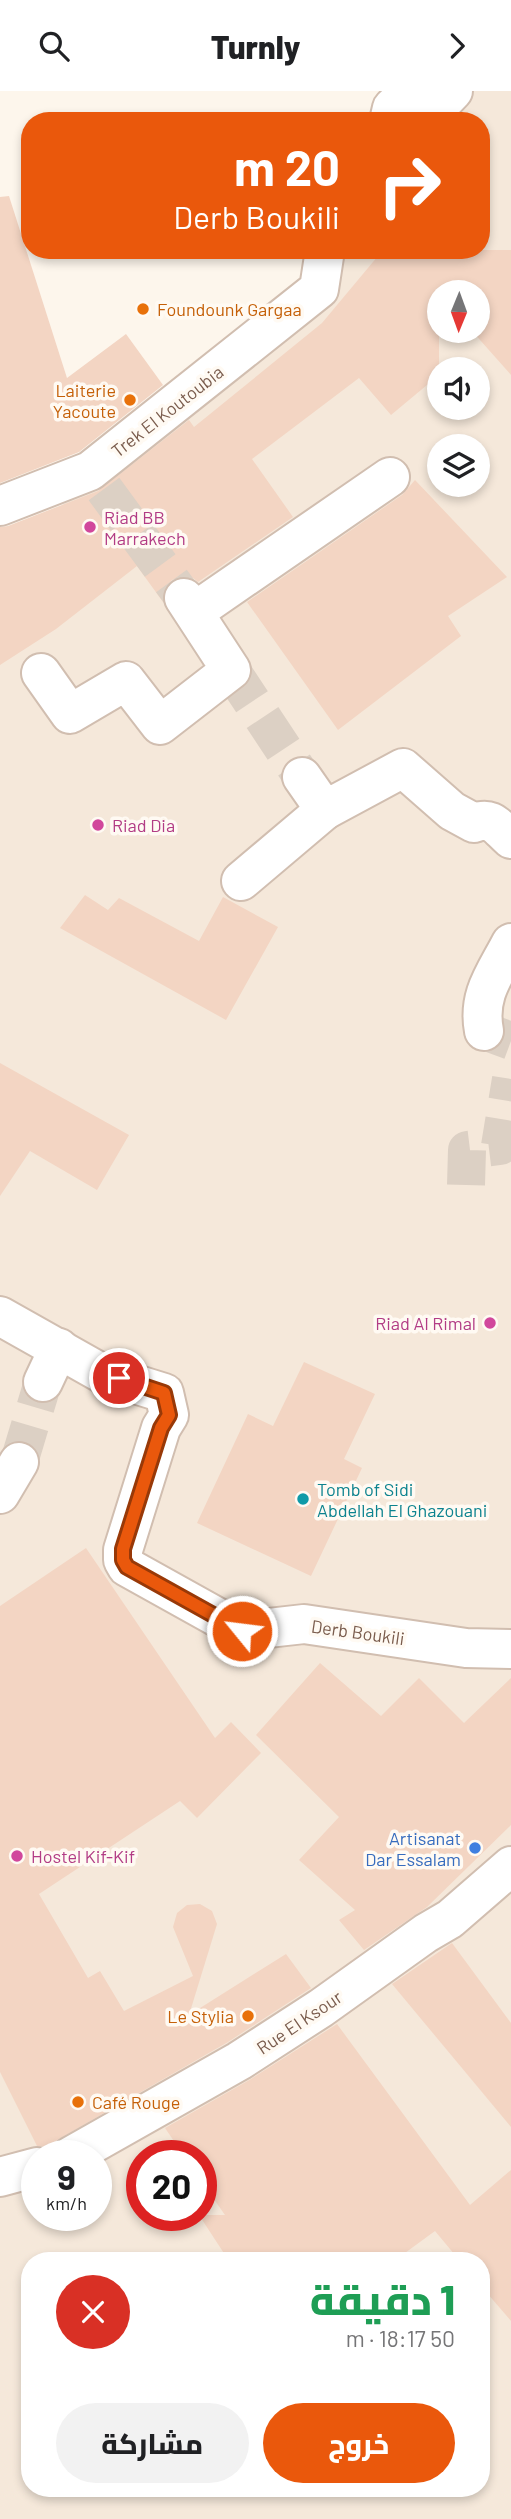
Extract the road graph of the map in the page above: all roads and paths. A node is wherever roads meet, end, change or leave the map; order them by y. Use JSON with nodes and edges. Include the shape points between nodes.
{"nodes":[{"id":1,"x":409,"y":91,"type":"edge"},
{"id":2,"x":453,"y":91,"type":"edge"},
{"id":3,"x":391,"y":112,"type":"edge"},
{"id":4,"x":433,"y":112,"type":"edge"},
{"id":5,"x":324,"y":259,"type":"edge"},
{"id":6,"x":390,"y":477,"type":"dead end"},
{"id":7,"x":0,"y":506,"type":"edge"},
{"id":8,"x":41,"y":673,"type":"dead end"},
{"id":9,"x":302,"y":777,"type":"tunnel mouth"},
{"id":10,"x":325,"y":810,"type":"junction"},
{"id":11,"x":511,"y":839,"type":"edge"},
{"id":12,"x":241,"y":881,"type":"dead end"},
{"id":13,"x":511,"y":943,"type":"edge"},
{"id":14,"x":484,"y":1031,"type":"dead end"},
{"id":15,"x":0,"y":1315,"type":"edge"},
{"id":16,"x":59,"y":1348,"type":"junction"},
{"id":17,"x":43,"y":1382,"type":"tunnel mouth"},
{"id":18,"x":511,"y":1649,"type":"edge"},
{"id":19,"x":511,"y":1866,"type":"edge"},
{"id":20,"x":99,"y":2140,"type":"edge"},
{"id":21,"x":21,"y":2171,"type":"edge"},
{"id":22,"x":0,"y":2177,"type":"edge"}],
"edges":[{"from":1,"to":3,"type":"street"},
{"from":2,"to":4,"type":"street"},
{"from":5,"to":7,"type":"street","name":"Trek El Koutoubia","via":[[319,289],[97,480]]},
{"from":6,"to":8,"type":"street","via":[[189,605],[231,670],[160,725],[126,681],[71,714]]},
{"from":9,"to":10,"type":"street"},
{"from":10,"to":11,"type":"street","via":[[403,768],[452,811],[474,824],[492,821]]},
{"from":10,"to":12,"type":"street"},
{"from":13,"to":14,"type":"street","via":[[485,993],[480,1013]]},
{"from":15,"to":16,"type":"street","name":"Derb Boukili"},
{"from":16,"to":17,"type":"street"},
{"from":16,"to":18,"type":"street","name":"Derb Boukili","via":[[103,1374],[164,1393],[169,1415],[123,1549],[127,1567],[242,1631],[304,1624],[466,1648]]},
{"from":19,"to":20,"type":"street","name":"Rue El Ksour","via":[[450,1919],[321,2008],[239,2061]]},
{"from":21,"to":22,"type":"street"}]}
